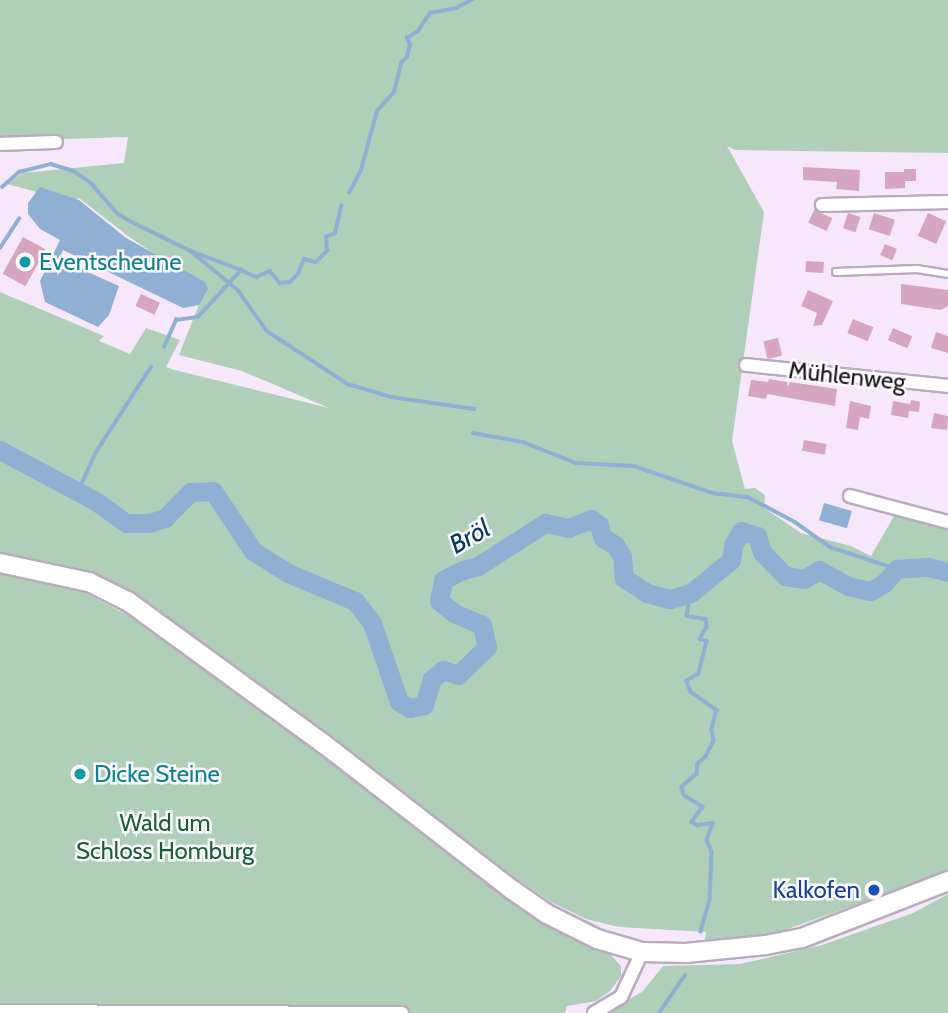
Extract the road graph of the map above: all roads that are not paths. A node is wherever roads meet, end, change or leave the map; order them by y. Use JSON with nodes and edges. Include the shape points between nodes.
{"nodes":[{"id":1,"x":56,"y":142,"type":"dead end"},
{"id":2,"x":0,"y":144,"type":"edge"},
{"id":3,"x":948,"y":202,"type":"edge"},
{"id":4,"x":822,"y":205,"type":"dead end"},
{"id":5,"x":836,"y":272,"type":"dead end"},
{"id":6,"x":948,"y":274,"type":"edge"},
{"id":7,"x":746,"y":365,"type":"dead end"},
{"id":8,"x":948,"y":386,"type":"edge"},
{"id":9,"x":850,"y":496,"type":"dead end"},
{"id":10,"x":948,"y":522,"type":"edge"},
{"id":11,"x":0,"y":563,"type":"edge"},
{"id":12,"x":948,"y":881,"type":"edge"},
{"id":13,"x":642,"y":952,"type":"junction"},
{"id":14,"x":0,"y":1012,"type":"edge"},
{"id":15,"x":402,"y":1013,"type":"edge"},
{"id":16,"x":594,"y":1013,"type":"edge"}],
"edges":[{"from":1,"to":2,"type":"street"},
{"from":3,"to":4,"type":"street"},
{"from":5,"to":6,"type":"lane","via":[[917,269]]},
{"from":7,"to":8,"type":"street","name":"Mühlenweg"},
{"from":9,"to":10,"type":"street"},
{"from":11,"to":13,"type":"main road","via":[[89,582],[130,602],[547,914],[597,939]]},
{"from":12,"to":13,"type":"main road","via":[[802,938],[729,950]]},
{"from":13,"to":16,"type":"street","via":[[621,997]]},
{"from":14,"to":15,"type":"street"}]}
